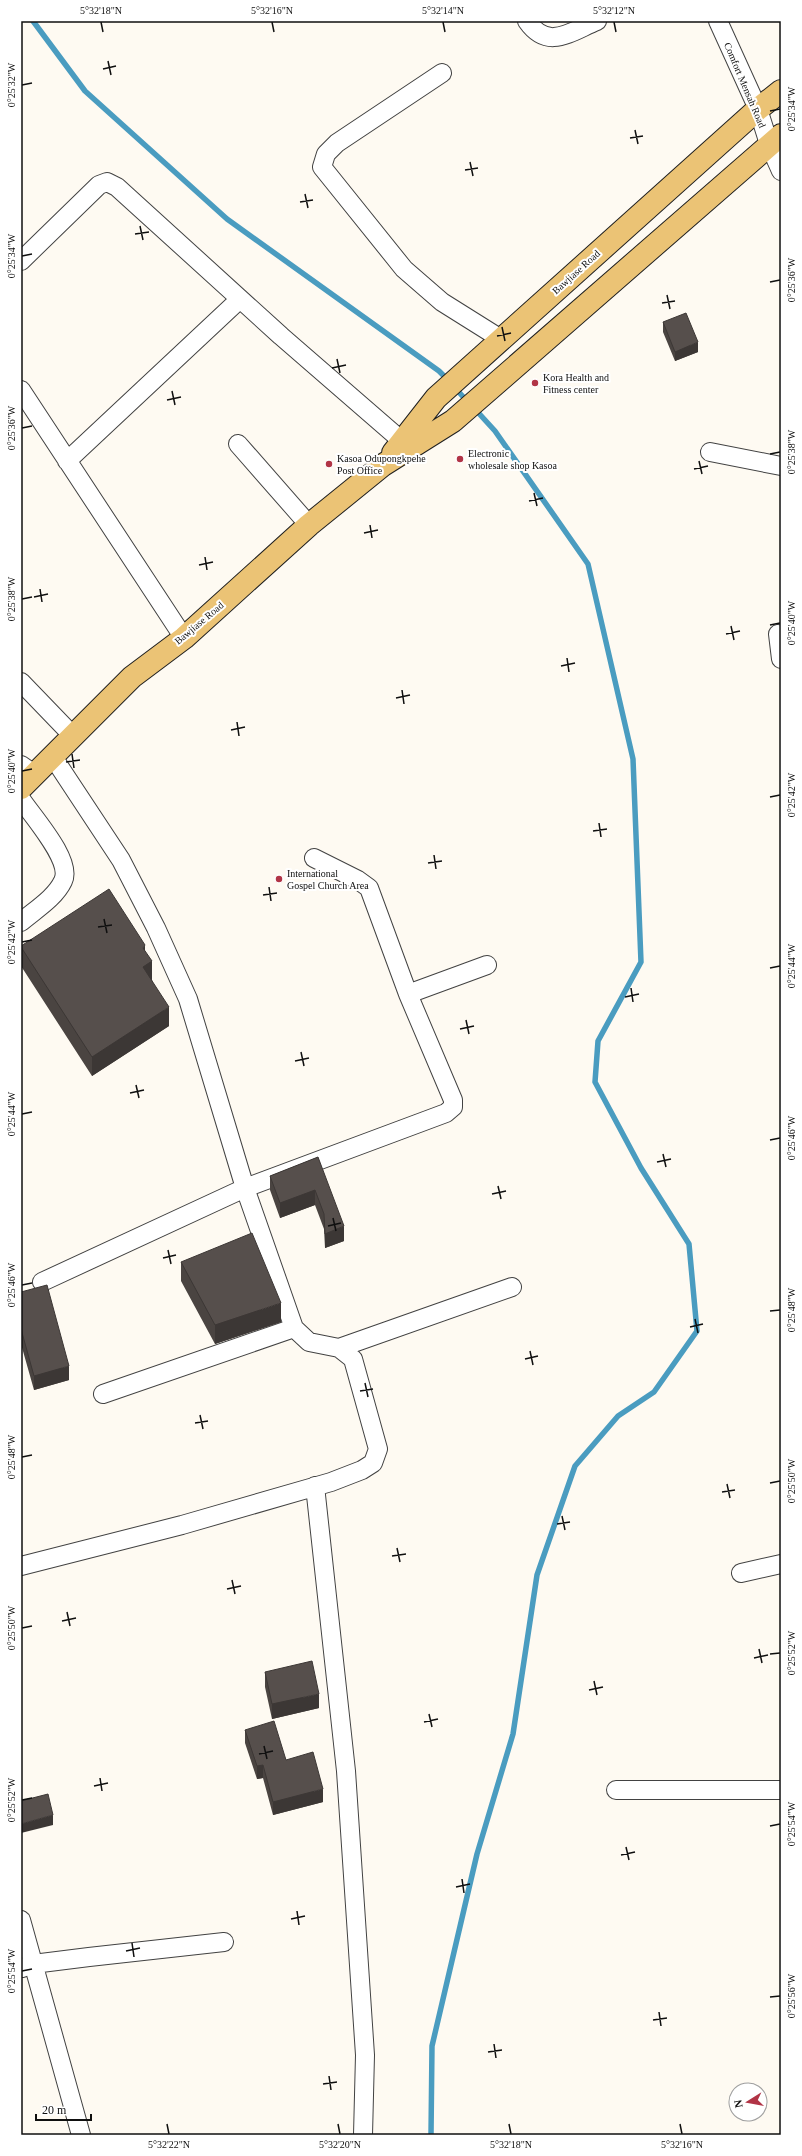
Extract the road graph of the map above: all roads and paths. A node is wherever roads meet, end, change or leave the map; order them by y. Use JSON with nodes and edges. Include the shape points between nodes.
{"nodes":[{"id":1,"x":527,"y":21,"type":"edge"},
{"id":2,"x":597,"y":21,"type":"edge"},
{"id":3,"x":718,"y":21,"type":"edge"},
{"id":4,"x":442,"y":73,"type":"dead end"},
{"id":5,"x":781,"y":91,"type":"edge"},
{"id":6,"x":758,"y":109,"type":"junction"},
{"id":7,"x":775,"y":140,"type":"edge"},
{"id":8,"x":781,"y":171,"type":"edge"},
{"id":9,"x":21,"y":261,"type":"edge"},
{"id":10,"x":240,"y":299,"type":"junction"},
{"id":11,"x":501,"y":339,"type":"junction"},
{"id":12,"x":21,"y":390,"type":"edge"},
{"id":13,"x":402,"y":441,"type":"junction"},
{"id":14,"x":238,"y":444,"type":"dead end"},
{"id":15,"x":710,"y":452,"type":"dead end"},
{"id":16,"x":66,"y":461,"type":"junction"},
{"id":17,"x":383,"y":465,"type":"junction"},
{"id":18,"x":781,"y":466,"type":"edge"},
{"id":19,"x":309,"y":525,"type":"junction"},
{"id":20,"x":778,"y":634,"type":"dead end"},
{"id":21,"x":184,"y":638,"type":"junction"},
{"id":22,"x":781,"y":658,"type":"edge"},
{"id":23,"x":21,"y":682,"type":"edge"},
{"id":24,"x":74,"y":737,"type":"junction"},
{"id":25,"x":53,"y":756,"type":"junction"},
{"id":26,"x":25,"y":776,"type":"edge"},
{"id":27,"x":21,"y":799,"type":"edge"},
{"id":28,"x":314,"y":858,"type":"dead end"},
{"id":29,"x":21,"y":922,"type":"edge"},
{"id":30,"x":487,"y":965,"type":"dead end"},
{"id":31,"x":408,"y":994,"type":"junction"},
{"id":32,"x":246,"y":1188,"type":"junction"},
{"id":33,"x":42,"y":1282,"type":"dead end"},
{"id":34,"x":512,"y":1288,"type":"dead end"},
{"id":35,"x":294,"y":1328,"type":"junction"},
{"id":36,"x":339,"y":1348,"type":"junction"},
{"id":37,"x":103,"y":1394,"type":"dead end"},
{"id":38,"x":315,"y":1486,"type":"junction"},
{"id":39,"x":781,"y":1564,"type":"edge"},
{"id":40,"x":21,"y":1566,"type":"edge"},
{"id":41,"x":741,"y":1573,"type":"dead end"},
{"id":42,"x":616,"y":1790,"type":"dead end"},
{"id":43,"x":781,"y":1790,"type":"edge"},
{"id":44,"x":21,"y":1920,"type":"edge"},
{"id":45,"x":224,"y":1942,"type":"dead end"},
{"id":46,"x":27,"y":1966,"type":"edge"},
{"id":47,"x":81,"y":2135,"type":"edge"},
{"id":48,"x":363,"y":2135,"type":"edge"}],
"edges":[{"from":1,"to":2,"type":"street","via":[[534,31],[544,37],[555,38]]},
{"from":3,"to":6,"type":"street","name":"Comfort Mensah Road"},
{"from":4,"to":11,"type":"street","via":[[337,143],[326,154],[322,167],[404,269],[442,302]]},
{"from":5,"to":6,"type":"main road","name":"Bawjiase Road"},
{"from":6,"to":7,"type":"street","name":"Comfort Mensah Road"},
{"from":6,"to":11,"type":"main road","name":"Bawjiase Road"},
{"from":7,"to":8,"type":"street","name":"Comfort Mensah Road"},
{"from":7,"to":17,"type":"main road","name":"Bawjiase Road","via":[[453,421]]},
{"from":9,"to":10,"type":"street","via":[[100,185],[107,182],[117,187]]},
{"from":10,"to":13,"type":"street"},
{"from":10,"to":16,"type":"street"},
{"from":11,"to":13,"type":"main road","name":"Bawjiase Road","via":[[436,398]]},
{"from":12,"to":16,"type":"street"},
{"from":13,"to":17,"type":"main road","name":"Bawjiase Road"},
{"from":14,"to":19,"type":"street"},
{"from":15,"to":18,"type":"street"},
{"from":16,"to":21,"type":"street"},
{"from":17,"to":19,"type":"main road","name":"Bawjiase Road"},
{"from":19,"to":21,"type":"main road","name":"Bawjiase Road"},
{"from":20,"to":22,"type":"street"},
{"from":21,"to":24,"type":"main road","name":"Bawjiase Road","via":[[132,677]]},
{"from":23,"to":24,"type":"street"},
{"from":24,"to":25,"type":"main road","name":"Bawjiase Road"},
{"from":25,"to":26,"type":"main road","name":"Bawjiase Road"},
{"from":25,"to":32,"type":"street","via":[[121,860],[156,928],[188,999]]},
{"from":27,"to":29,"type":"street","via":[[58,853],[65,870],[63,881],[54,893]]},
{"from":28,"to":31,"type":"street","via":[[370,888]]},
{"from":30,"to":31,"type":"street"},
{"from":31,"to":32,"type":"street","via":[[453,1100],[452,1107],[446,1113]]},
{"from":32,"to":33,"type":"street"},
{"from":32,"to":35,"type":"street"},
{"from":34,"to":36,"type":"street"},
{"from":35,"to":36,"type":"street","via":[[309,1342]]},
{"from":35,"to":37,"type":"street"},
{"from":36,"to":38,"type":"street","via":[[353,1359],[378,1449],[373,1463],[362,1470]]},
{"from":38,"to":40,"type":"street","via":[[182,1525]]},
{"from":38,"to":48,"type":"street","via":[[346,1771],[365,2055]]},
{"from":39,"to":41,"type":"street"},
{"from":42,"to":43,"type":"street"},
{"from":44,"to":46,"type":"street"},
{"from":45,"to":46,"type":"street"},
{"from":46,"to":47,"type":"street"}]}
